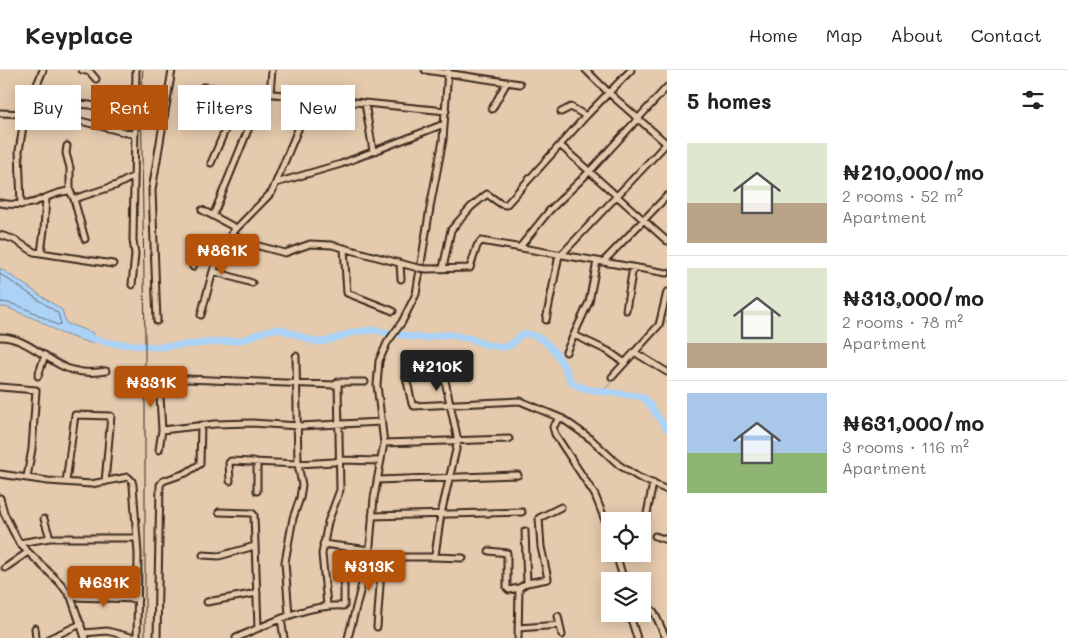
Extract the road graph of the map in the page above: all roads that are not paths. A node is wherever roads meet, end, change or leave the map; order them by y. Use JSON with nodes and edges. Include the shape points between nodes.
{"nodes":[{"id":1,"x":82,"y":70,"type":"edge"},
{"id":2,"x":136,"y":70,"type":"edge"},
{"id":3,"x":172,"y":70,"type":"edge"},
{"id":4,"x":272,"y":70,"type":"edge"},
{"id":5,"x":425,"y":70,"type":"edge"},
{"id":6,"x":586,"y":70,"type":"edge"},
{"id":7,"x":631,"y":70,"type":"edge"},
{"id":8,"x":41,"y":71,"type":"edge"},
{"id":9,"x":448,"y":71,"type":"edge"},
{"id":10,"x":96,"y":79,"type":"dead end"},
{"id":11,"x":506,"y":82,"type":"junction"},
{"id":12,"x":520,"y":84,"type":"dead end"},
{"id":13,"x":36,"y":85,"type":"edge"},
{"id":14,"x":269,"y":85,"type":"edge"},
{"id":15,"x":667,"y":87,"type":"edge"},
{"id":16,"x":609,"y":93,"type":"junction"},
{"id":17,"x":355,"y":102,"type":"edge"},
{"id":18,"x":365,"y":103,"type":"junction"},
{"id":19,"x":492,"y":109,"type":"dead end"},
{"id":20,"x":446,"y":111,"type":"junction"},
{"id":21,"x":15,"y":112,"type":"edge"},
{"id":22,"x":561,"y":112,"type":"dead end"},
{"id":23,"x":0,"y":113,"type":"edge"},
{"id":24,"x":586,"y":116,"type":"junction"},
{"id":25,"x":638,"y":118,"type":"junction"},
{"id":26,"x":81,"y":121,"type":"edge"},
{"id":27,"x":444,"y":124,"type":"junction"},
{"id":28,"x":23,"y":130,"type":"edge"},
{"id":29,"x":225,"y":130,"type":"edge"},
{"id":30,"x":251,"y":130,"type":"edge"},
{"id":31,"x":298,"y":130,"type":"edge"},
{"id":32,"x":135,"y":135,"type":"junction"},
{"id":33,"x":667,"y":144,"type":"edge"},
{"id":34,"x":67,"y":146,"type":"dead end"},
{"id":35,"x":561,"y":146,"type":"junction"},
{"id":36,"x":373,"y":151,"type":"junction"},
{"id":37,"x":211,"y":163,"type":"dead end"},
{"id":38,"x":590,"y":171,"type":"junction"},
{"id":39,"x":134,"y":176,"type":"junction"},
{"id":40,"x":276,"y":182,"type":"junction"},
{"id":41,"x":70,"y":191,"type":"junction"},
{"id":42,"x":617,"y":196,"type":"junction"},
{"id":43,"x":667,"y":196,"type":"edge"},
{"id":44,"x":46,"y":198,"type":"junction"},
{"id":45,"x":74,"y":200,"type":"junction"},
{"id":46,"x":0,"y":202,"type":"edge"},
{"id":47,"x":21,"y":205,"type":"junction"},
{"id":48,"x":202,"y":210,"type":"dead end"},
{"id":49,"x":213,"y":216,"type":"junction"},
{"id":50,"x":643,"y":220,"type":"junction"},
{"id":51,"x":234,"y":230,"type":"junction"},
{"id":52,"x":0,"y":235,"type":"edge"},
{"id":53,"x":85,"y":239,"type":"dead end"},
{"id":54,"x":667,"y":241,"type":"edge"},
{"id":55,"x":520,"y":247,"type":"junction"},
{"id":56,"x":344,"y":248,"type":"junction"},
{"id":57,"x":41,"y":253,"type":"junction"},
{"id":58,"x":560,"y":255,"type":"junction"},
{"id":59,"x":219,"y":259,"type":"junction"},
{"id":60,"x":597,"y":261,"type":"junction"},
{"id":61,"x":604,"y":262,"type":"junction"},
{"id":62,"x":113,"y":264,"type":"dead end"},
{"id":63,"x":400,"y":264,"type":"junction"},
{"id":64,"x":193,"y":267,"type":"dead end"},
{"id":65,"x":633,"y":267,"type":"junction"},
{"id":66,"x":443,"y":268,"type":"junction"},
{"id":67,"x":213,"y":271,"type":"junction"},
{"id":68,"x":667,"y":273,"type":"edge"},
{"id":69,"x":401,"y":279,"type":"dead end"},
{"id":70,"x":252,"y":283,"type":"dead end"},
{"id":71,"x":132,"y":286,"type":"dead end"},
{"id":72,"x":667,"y":292,"type":"edge"},
{"id":73,"x":626,"y":310,"type":"dead end"},
{"id":74,"x":393,"y":311,"type":"dead end"},
{"id":75,"x":201,"y":315,"type":"dead end"},
{"id":76,"x":546,"y":320,"type":"dead end"},
{"id":77,"x":157,"y":321,"type":"dead end"},
{"id":78,"x":574,"y":335,"type":"junction"},
{"id":79,"x":0,"y":336,"type":"edge"},
{"id":80,"x":566,"y":352,"type":"dead end"},
{"id":81,"x":636,"y":353,"type":"junction"},
{"id":82,"x":45,"y":355,"type":"junction"},
{"id":83,"x":296,"y":356,"type":"dead end"},
{"id":84,"x":625,"y":363,"type":"junction"},
{"id":85,"x":106,"y":371,"type":"dead end"},
{"id":86,"x":667,"y":372,"type":"edge"},
{"id":87,"x":38,"y":376,"type":"dead end"},
{"id":88,"x":444,"y":376,"type":"dead end"},
{"id":89,"x":406,"y":377,"type":"dead end"},
{"id":90,"x":612,"y":377,"type":"dead end"},
{"id":91,"x":338,"y":382,"type":"junction"},
{"id":92,"x":366,"y":382,"type":"dead end"},
{"id":93,"x":298,"y":384,"type":"junction"},
{"id":94,"x":0,"y":387,"type":"edge"},
{"id":95,"x":449,"y":404,"type":"junction"},
{"id":96,"x":560,"y":418,"type":"junction"},
{"id":97,"x":382,"y":422,"type":"junction"},
{"id":98,"x":338,"y":424,"type":"junction"},
{"id":99,"x":201,"y":425,"type":"junction"},
{"id":100,"x":299,"y":426,"type":"junction"},
{"id":101,"x":162,"y":430,"type":"junction"},
{"id":102,"x":509,"y":439,"type":"dead end"},
{"id":103,"x":458,"y":441,"type":"junction"},
{"id":104,"x":384,"y":443,"type":"junction"},
{"id":105,"x":159,"y":450,"type":"dead end"},
{"id":106,"x":340,"y":460,"type":"junction"},
{"id":107,"x":381,"y":461,"type":"junction"},
{"id":108,"x":257,"y":463,"type":"junction"},
{"id":109,"x":298,"y":464,"type":"junction"},
{"id":110,"x":0,"y":474,"type":"edge"},
{"id":111,"x":518,"y":475,"type":"dead end"},
{"id":112,"x":27,"y":477,"type":"junction"},
{"id":113,"x":449,"y":477,"type":"junction"},
{"id":114,"x":230,"y":480,"type":"dead end"},
{"id":115,"x":377,"y":480,"type":"junction"},
{"id":116,"x":66,"y":482,"type":"junction"},
{"id":117,"x":105,"y":482,"type":"junction"},
{"id":118,"x":652,"y":483,"type":"junction"},
{"id":119,"x":667,"y":490,"type":"edge"},
{"id":120,"x":258,"y":492,"type":"dead end"},
{"id":121,"x":0,"y":498,"type":"edge"},
{"id":122,"x":561,"y":506,"type":"dead end"},
{"id":123,"x":1,"y":507,"type":"edge"},
{"id":124,"x":220,"y":512,"type":"dead end"},
{"id":125,"x":522,"y":512,"type":"dead end"},
{"id":126,"x":602,"y":512,"type":"edge"},
{"id":127,"x":647,"y":512,"type":"edge"},
{"id":128,"x":442,"y":514,"type":"junction"},
{"id":129,"x":372,"y":516,"type":"junction"},
{"id":130,"x":44,"y":519,"type":"dead end"},
{"id":131,"x":525,"y":531,"type":"dead end"},
{"id":132,"x":656,"y":536,"type":"dead end"},
{"id":133,"x":50,"y":538,"type":"junction"},
{"id":134,"x":137,"y":538,"type":"junction"},
{"id":135,"x":667,"y":540,"type":"edge"},
{"id":136,"x":19,"y":543,"type":"junction"},
{"id":137,"x":323,"y":544,"type":"junction"},
{"id":138,"x":255,"y":546,"type":"junction"},
{"id":139,"x":370,"y":550,"type":"junction"},
{"id":140,"x":489,"y":551,"type":"dead end"},
{"id":141,"x":28,"y":552,"type":"junction"},
{"id":142,"x":203,"y":555,"type":"dead end"},
{"id":143,"x":370,"y":557,"type":"junction"},
{"id":144,"x":382,"y":557,"type":"junction"},
{"id":145,"x":433,"y":557,"type":"junction"},
{"id":146,"x":463,"y":558,"type":"dead end"},
{"id":147,"x":5,"y":568,"type":"dead end"},
{"id":148,"x":527,"y":583,"type":"junction"},
{"id":149,"x":344,"y":585,"type":"dead end"},
{"id":150,"x":519,"y":588,"type":"junction"},
{"id":151,"x":257,"y":593,"type":"junction"},
{"id":152,"x":72,"y":598,"type":"junction"},
{"id":153,"x":138,"y":600,"type":"junction"},
{"id":154,"x":208,"y":602,"type":"dead end"},
{"id":155,"x":327,"y":605,"type":"junction"},
{"id":156,"x":651,"y":609,"type":"edge"},
{"id":157,"x":289,"y":615,"type":"junction"},
{"id":158,"x":558,"y":616,"type":"dead end"},
{"id":159,"x":281,"y":619,"type":"junction"},
{"id":160,"x":632,"y":622,"type":"edge"},
{"id":161,"x":81,"y":624,"type":"junction"},
{"id":162,"x":560,"y":625,"type":"junction"},
{"id":163,"x":377,"y":627,"type":"dead end"},
{"id":164,"x":35,"y":628,"type":"dead end"},
{"id":165,"x":258,"y":628,"type":"junction"},
{"id":166,"x":518,"y":628,"type":"junction"},
{"id":167,"x":562,"y":635,"type":"dead end"},
{"id":168,"x":85,"y":636,"type":"edge"},
{"id":169,"x":36,"y":638,"type":"edge"},
{"id":170,"x":50,"y":638,"type":"edge"},
{"id":171,"x":136,"y":638,"type":"edge"},
{"id":172,"x":157,"y":638,"type":"edge"},
{"id":173,"x":236,"y":638,"type":"edge"},
{"id":174,"x":284,"y":638,"type":"edge"},
{"id":175,"x":348,"y":638,"type":"edge"},
{"id":176,"x":518,"y":638,"type":"edge"},
{"id":177,"x":636,"y":638,"type":"edge"},
{"id":178,"x":666,"y":638,"type":"edge"}],
"edges":[{"from":1,"to":10,"type":"street","via":[[90,72]]},
{"from":2,"to":32,"type":"street"},
{"from":3,"to":77,"type":"street","via":[[152,190]]},
{"from":4,"to":14,"type":"street"},
{"from":5,"to":9,"type":"street"},
{"from":6,"to":16,"type":"street"},
{"from":7,"to":16,"type":"street"},
{"from":8,"to":13,"type":"street"},
{"from":9,"to":11,"type":"street"},
{"from":9,"to":20,"type":"street"},
{"from":11,"to":12,"type":"street"},
{"from":11,"to":19,"type":"street"},
{"from":15,"to":25,"type":"street"},
{"from":16,"to":24,"type":"street"},
{"from":16,"to":25,"type":"street"},
{"from":17,"to":18,"type":"street"},
{"from":18,"to":20,"type":"street"},
{"from":18,"to":36,"type":"street"},
{"from":20,"to":27,"type":"street"},
{"from":21,"to":23,"type":"street"},
{"from":22,"to":24,"type":"street","via":[[571,106]]},
{"from":24,"to":35,"type":"street"},
{"from":25,"to":33,"type":"street"},
{"from":25,"to":38,"type":"street"},
{"from":26,"to":32,"type":"street"},
{"from":27,"to":36,"type":"street"},
{"from":27,"to":97,"type":"street","via":[[416,294],[379,361],[377,374]]},
{"from":28,"to":47,"type":"street","via":[[19,151]]},
{"from":29,"to":37,"type":"street"},
{"from":30,"to":49,"type":"street"},
{"from":31,"to":40,"type":"street"},
{"from":32,"to":39,"type":"street"},
{"from":33,"to":42,"type":"street"},
{"from":34,"to":41,"type":"street"},
{"from":35,"to":38,"type":"street"},
{"from":35,"to":66,"type":"street","via":[[506,205],[487,194],[471,207],[451,230]]},
{"from":36,"to":40,"type":"street","via":[[341,164]]},
{"from":38,"to":42,"type":"street"},
{"from":38,"to":55,"type":"street","via":[[549,211]]},
{"from":39,"to":45,"type":"street"},
{"from":39,"to":71,"type":"street","via":[[133,240],[136,254]]},
{"from":40,"to":51,"type":"street","via":[[269,196]]},
{"from":41,"to":44,"type":"street"},
{"from":41,"to":45,"type":"street"},
{"from":42,"to":50,"type":"street"},
{"from":42,"to":58,"type":"street"},
{"from":43,"to":50,"type":"street"},
{"from":44,"to":47,"type":"street"},
{"from":44,"to":57,"type":"street"},
{"from":45,"to":53,"type":"street"},
{"from":46,"to":47,"type":"street"},
{"from":48,"to":49,"type":"street"},
{"from":49,"to":51,"type":"street"},
{"from":50,"to":54,"type":"street"},
{"from":50,"to":61,"type":"street"},
{"from":51,"to":56,"type":"street","via":[[244,242],[285,253],[310,244]]},
{"from":51,"to":59,"type":"street"},
{"from":52,"to":57,"type":"street"},
{"from":55,"to":58,"type":"street"},
{"from":55,"to":66,"type":"street","via":[[481,241],[470,268]]},
{"from":56,"to":63,"type":"street"},
{"from":56,"to":74,"type":"street","via":[[347,293]]},
{"from":57,"to":62,"type":"street"},
{"from":58,"to":60,"type":"street"},
{"from":58,"to":76,"type":"street"},
{"from":59,"to":64,"type":"street","via":[[199,251]]},
{"from":59,"to":67,"type":"street"},
{"from":60,"to":61,"type":"street"},
{"from":60,"to":78,"type":"street","via":[[590,298]]},
{"from":61,"to":65,"type":"street"},
{"from":63,"to":66,"type":"street","bridge":true},
{"from":63,"to":69,"type":"street"},
{"from":65,"to":68,"type":"street"},
{"from":65,"to":73,"type":"street"},
{"from":67,"to":70,"type":"street"},
{"from":67,"to":75,"type":"street"},
{"from":72,"to":81,"type":"street","via":[[659,324]]},
{"from":78,"to":80,"type":"street"},
{"from":78,"to":84,"type":"street"},
{"from":79,"to":82,"type":"street"},
{"from":81,"to":84,"type":"street"},
{"from":81,"to":86,"type":"street"},
{"from":82,"to":85,"type":"street","via":[[72,370],[89,374]]},
{"from":82,"to":87,"type":"street"},
{"from":83,"to":93,"type":"street"},
{"from":84,"to":90,"type":"street"},
{"from":88,"to":95,"type":"street"},
{"from":89,"to":95,"type":"street","via":[[412,405]]},
{"from":91,"to":92,"type":"street"},
{"from":91,"to":93,"type":"street"},
{"from":91,"to":98,"type":"street"},
{"from":93,"to":100,"type":"street"},
{"from":93,"to":101,"type":"street","via":[[161,378]]},
{"from":94,"to":112,"type":"street","via":[[36,390]]},
{"from":95,"to":96,"type":"street","via":[[518,400]]},
{"from":95,"to":103,"type":"street"},
{"from":96,"to":118,"type":"street","via":[[591,438],[620,465]]},
{"from":96,"to":126,"type":"street","via":[[553,427],[555,434],[596,495]]},
{"from":97,"to":98,"type":"street"},
{"from":97,"to":104,"type":"street"},
{"from":98,"to":100,"type":"street"},
{"from":98,"to":106,"type":"street"},
{"from":99,"to":100,"type":"street","via":[[252,423]]},
{"from":99,"to":101,"type":"street"},
{"from":99,"to":172,"type":"street","via":[[200,464],[160,485]]},
{"from":100,"to":109,"type":"street"},
{"from":101,"to":105,"type":"street"},
{"from":102,"to":103,"type":"street"},
{"from":103,"to":104,"type":"street"},
{"from":103,"to":113,"type":"street"},
{"from":104,"to":107,"type":"street"},
{"from":106,"to":107,"type":"street"},
{"from":106,"to":109,"type":"street"},
{"from":106,"to":137,"type":"street","via":[[340,490]]},
{"from":107,"to":115,"type":"street"},
{"from":108,"to":109,"type":"street"},
{"from":108,"to":114,"type":"street","via":[[230,461]]},
{"from":108,"to":120,"type":"street"},
{"from":109,"to":157,"type":"street","via":[[302,492],[293,518],[285,562]]},
{"from":110,"to":112,"type":"street"},
{"from":111,"to":113,"type":"street"},
{"from":112,"to":116,"type":"street"},
{"from":113,"to":115,"type":"street"},
{"from":113,"to":128,"type":"street"},
{"from":115,"to":129,"type":"street"},
{"from":116,"to":117,"type":"street"},
{"from":116,"to":117,"type":"street","via":[[75,414],[111,416]]},
{"from":117,"to":134,"type":"street","via":[[128,477],[132,481]]},
{"from":118,"to":119,"type":"street"},
{"from":118,"to":127,"type":"street"},
{"from":121,"to":123,"type":"street"},
{"from":122,"to":148,"type":"street","via":[[539,519],[548,579]]},
{"from":123,"to":136,"type":"street"},
{"from":124,"to":138,"type":"street","via":[[254,513]]},
{"from":125,"to":128,"type":"street"},
{"from":128,"to":129,"type":"street"},
{"from":128,"to":145,"type":"street"},
{"from":129,"to":139,"type":"street"},
{"from":130,"to":133,"type":"street"},
{"from":131,"to":148,"type":"street"},
{"from":132,"to":135,"type":"street"},
{"from":133,"to":134,"type":"street"},
{"from":133,"to":136,"type":"street"},
{"from":134,"to":153,"type":"street"},
{"from":136,"to":141,"type":"street"},
{"from":137,"to":139,"type":"street"},
{"from":137,"to":155,"type":"street"},
{"from":138,"to":142,"type":"street","via":[[219,556]]},
{"from":138,"to":151,"type":"street"},
{"from":139,"to":143,"type":"street"},
{"from":140,"to":150,"type":"street","via":[[506,552],[506,588]]},
{"from":141,"to":147,"type":"street"},
{"from":141,"to":152,"type":"street"},
{"from":143,"to":144,"type":"street"},
{"from":143,"to":175,"type":"street"},
{"from":144,"to":145,"type":"street"},
{"from":144,"to":163,"type":"street"},
{"from":145,"to":146,"type":"street"},
{"from":148,"to":150,"type":"street"},
{"from":149,"to":155,"type":"street","via":[[345,605]]},
{"from":150,"to":166,"type":"street"},
{"from":151,"to":154,"type":"street"},
{"from":151,"to":165,"type":"street"},
{"from":152,"to":153,"type":"street"},
{"from":152,"to":161,"type":"street"},
{"from":153,"to":171,"type":"street"},
{"from":155,"to":157,"type":"street"},
{"from":156,"to":178,"type":"street"},
{"from":157,"to":159,"type":"street"},
{"from":158,"to":162,"type":"street"},
{"from":159,"to":165,"type":"street"},
{"from":159,"to":174,"type":"street"},
{"from":160,"to":177,"type":"street"},
{"from":161,"to":168,"type":"street"},
{"from":161,"to":170,"type":"street"},
{"from":162,"to":166,"type":"street"},
{"from":162,"to":167,"type":"street"},
{"from":164,"to":169,"type":"street"},
{"from":165,"to":173,"type":"street"},
{"from":166,"to":176,"type":"street"},
{"from":168,"to":171,"type":"street","via":[[107,631]]}]}
